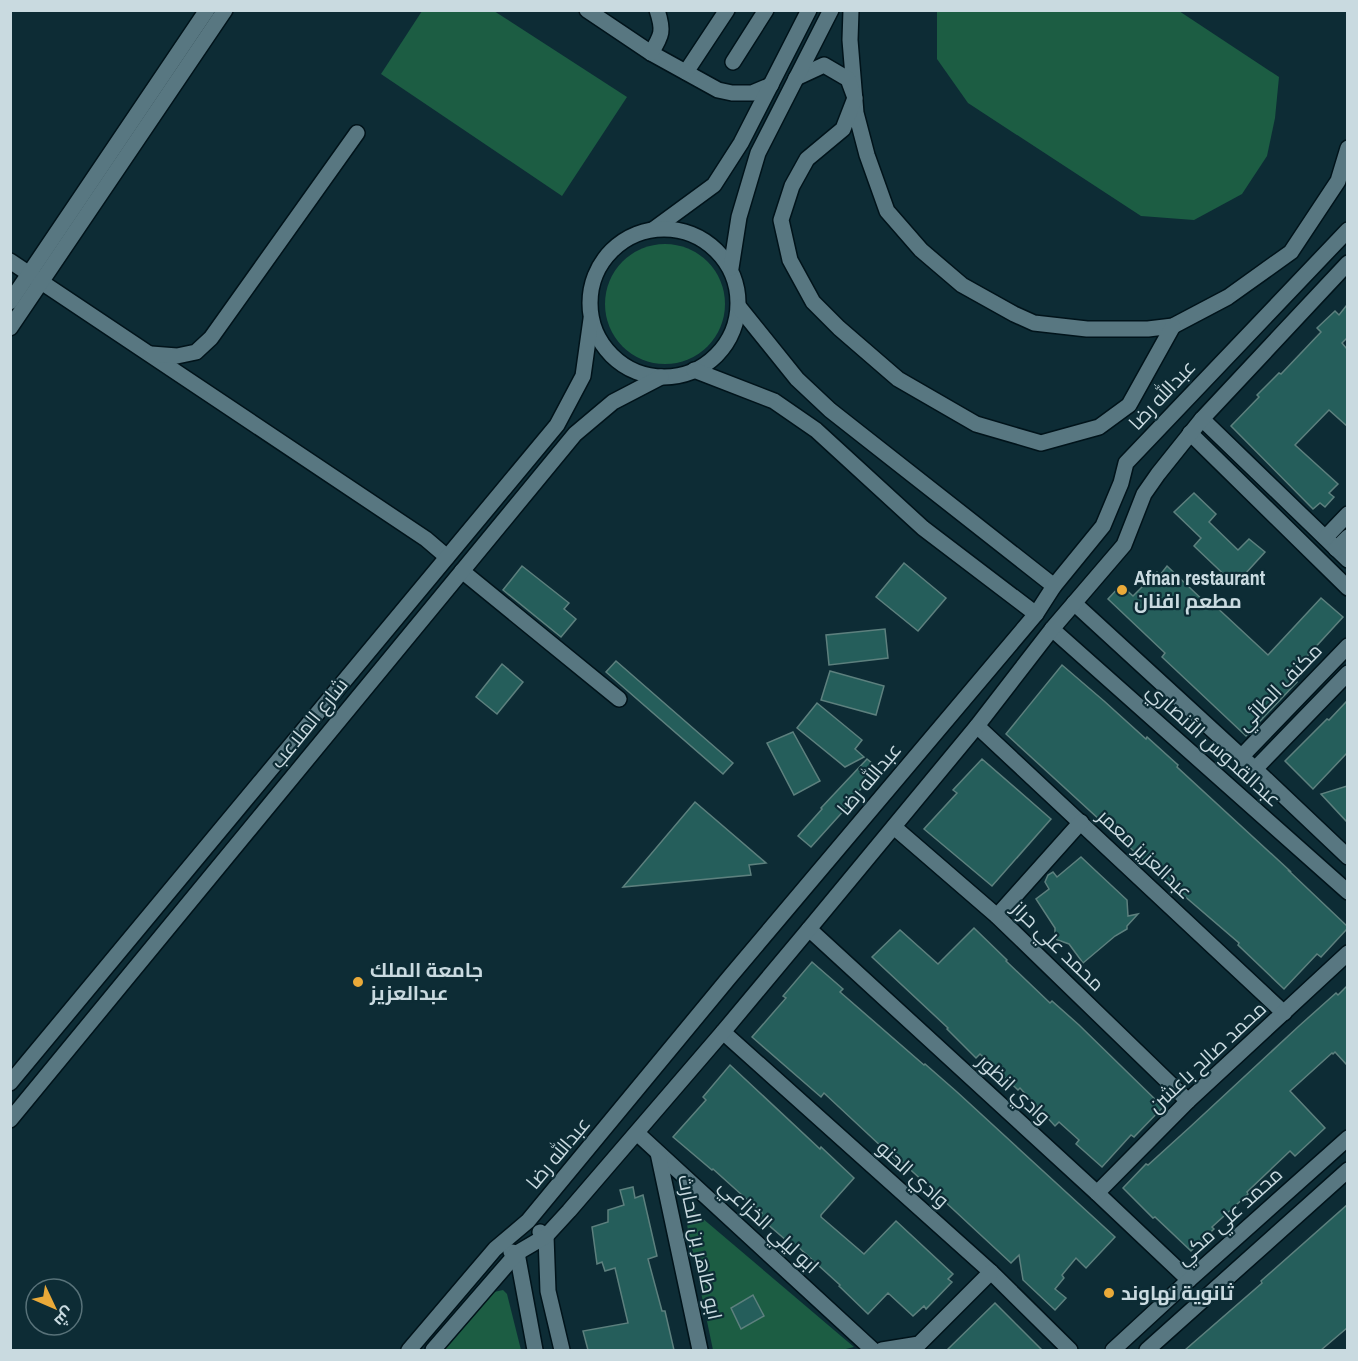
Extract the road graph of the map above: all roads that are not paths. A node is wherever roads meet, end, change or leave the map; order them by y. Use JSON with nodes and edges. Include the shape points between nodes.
{"nodes":[{"id":1,"x":207,"y":10,"type":"edge"},
{"id":2,"x":225,"y":10,"type":"edge"},
{"id":3,"x":587,"y":10,"type":"edge"},
{"id":4,"x":657,"y":10,"type":"edge"},
{"id":5,"x":727,"y":10,"type":"edge"},
{"id":6,"x":766,"y":10,"type":"edge"},
{"id":7,"x":809,"y":10,"type":"edge"},
{"id":8,"x":831,"y":10,"type":"edge"},
{"id":9,"x":851,"y":10,"type":"edge"},
{"id":10,"x":651,"y":53,"type":"junction"},
{"id":11,"x":732,"y":62,"type":"dead end"},
{"id":12,"x":686,"y":72,"type":"junction"},
{"id":13,"x":796,"y":78,"type":"junction"},
{"id":14,"x":771,"y":85,"type":"junction"},
{"id":15,"x":855,"y":98,"type":"junction"},
{"id":16,"x":357,"y":133,"type":"dead end"},
{"id":17,"x":1347,"y":148,"type":"edge"},
{"id":18,"x":654,"y":229,"type":"junction"},
{"id":19,"x":1347,"y":230,"type":"edge"},
{"id":20,"x":10,"y":261,"type":"edge"},
{"id":21,"x":1347,"y":263,"type":"edge"},
{"id":22,"x":730,"y":268,"type":"junction"},
{"id":23,"x":36,"y":277,"type":"junction"},
{"id":24,"x":10,"y":302,"type":"edge"},
{"id":25,"x":739,"y":307,"type":"junction"},
{"id":26,"x":591,"y":319,"type":"junction"},
{"id":27,"x":1173,"y":326,"type":"junction"},
{"id":28,"x":10,"y":328,"type":"edge"},
{"id":29,"x":151,"y":354,"type":"junction"},
{"id":30,"x":694,"y":370,"type":"junction"},
{"id":31,"x":661,"y":377,"type":"junction"},
{"id":32,"x":1202,"y":419,"type":"junction"},
{"id":33,"x":1190,"y":433,"type":"junction"},
{"id":34,"x":1347,"y":514,"type":"edge"},
{"id":35,"x":1326,"y":537,"type":"junction"},
{"id":36,"x":1347,"y":537,"type":"edge"},
{"id":37,"x":1342,"y":554,"type":"edge"},
{"id":38,"x":447,"y":557,"type":"junction"},
{"id":39,"x":462,"y":572,"type":"junction"},
{"id":40,"x":1054,"y":586,"type":"junction"},
{"id":41,"x":1347,"y":588,"type":"edge"},
{"id":42,"x":1074,"y":603,"type":"junction"},
{"id":43,"x":1036,"y":614,"type":"junction"},
{"id":44,"x":1052,"y":629,"type":"junction"},
{"id":45,"x":1347,"y":646,"type":"edge"},
{"id":46,"x":1347,"y":673,"type":"edge"},
{"id":47,"x":619,"y":699,"type":"dead end"},
{"id":48,"x":977,"y":726,"type":"junction"},
{"id":49,"x":1241,"y":757,"type":"junction"},
{"id":50,"x":1255,"y":770,"type":"junction"},
{"id":51,"x":1081,"y":822,"type":"junction"},
{"id":52,"x":894,"y":828,"type":"junction"},
{"id":53,"x":1347,"y":857,"type":"edge"},
{"id":54,"x":1347,"y":892,"type":"edge"},
{"id":55,"x":997,"y":916,"type":"junction"},
{"id":56,"x":809,"y":929,"type":"junction"},
{"id":57,"x":1347,"y":953,"type":"edge"},
{"id":58,"x":1284,"y":1013,"type":"junction"},
{"id":59,"x":723,"y":1032,"type":"junction"},
{"id":60,"x":10,"y":1083,"type":"edge"},
{"id":61,"x":1188,"y":1101,"type":"junction"},
{"id":62,"x":10,"y":1120,"type":"edge"},
{"id":63,"x":637,"y":1132,"type":"junction"},
{"id":64,"x":1347,"y":1138,"type":"edge"},
{"id":65,"x":658,"y":1153,"type":"junction"},
{"id":66,"x":1347,"y":1170,"type":"edge"},
{"id":67,"x":1097,"y":1193,"type":"junction"},
{"id":68,"x":528,"y":1221,"type":"junction"},
{"id":69,"x":546,"y":1236,"type":"junction"},
{"id":70,"x":495,"y":1249,"type":"junction"},
{"id":71,"x":517,"y":1253,"type":"junction"},
{"id":72,"x":991,"y":1272,"type":"junction"},
{"id":73,"x":1189,"y":1280,"type":"junction"},
{"id":74,"x":1117,"y":1349,"type":"edge"},
{"id":75,"x":409,"y":1350,"type":"edge"},
{"id":76,"x":433,"y":1350,"type":"edge"},
{"id":77,"x":535,"y":1350,"type":"edge"},
{"id":78,"x":562,"y":1350,"type":"edge"},
{"id":79,"x":700,"y":1350,"type":"edge"},
{"id":80,"x":873,"y":1350,"type":"edge"},
{"id":81,"x":882,"y":1350,"type":"edge"},
{"id":82,"x":1070,"y":1350,"type":"edge"},
{"id":83,"x":1147,"y":1350,"type":"edge"}],
"edges":[{"from":1,"to":23,"type":"street"},
{"from":2,"to":23,"type":"street"},
{"from":3,"to":10,"type":"street"},
{"from":4,"to":10,"type":"street","via":[[662,31]]},
{"from":5,"to":12,"type":"street"},
{"from":6,"to":11,"type":"street"},
{"from":7,"to":14,"type":"street"},
{"from":8,"to":13,"type":"street"},
{"from":9,"to":15,"type":"street"},
{"from":10,"to":12,"type":"street"},
{"from":12,"to":14,"type":"street","via":[[718,90],[732,93],[752,93]]},
{"from":13,"to":15,"type":"street","via":[[824,65],[848,79]]},
{"from":13,"to":22,"type":"street","via":[[758,153],[739,217]]},
{"from":14,"to":18,"type":"street","via":[[714,185]]},
{"from":15,"to":27,"type":"street","via":[[867,155],[887,211],[921,250],[962,285],[1034,323],[1087,329]]},
{"from":15,"to":27,"type":"street","via":[[843,129],[807,159],[792,186],[782,220],[790,260],[813,302],[898,379],[976,424],[1041,443],[1099,427],[1129,405]]},
{"from":16,"to":29,"type":"street","via":[[211,338],[196,352],[177,356]]},
{"from":17,"to":27,"type":"street","via":[[1338,181],[1291,252],[1228,297]]},
{"from":18,"to":22,"type":"street","via":[[677,229],[699,236],[717,250]]},
{"from":18,"to":26,"type":"street","via":[[631,236],[606,257],[590,294]]},
{"from":19,"to":40,"type":"street","name":"عبدالله رضا","via":[[1126,463],[1103,526]]},
{"from":20,"to":23,"type":"street"},
{"from":21,"to":32,"type":"street"},
{"from":22,"to":25,"type":"street"},
{"from":23,"to":24,"type":"street"},
{"from":23,"to":28,"type":"street"},
{"from":23,"to":29,"type":"street"},
{"from":25,"to":30,"type":"street","via":[[725,345]]},
{"from":25,"to":40,"type":"street","via":[[797,379],[830,410]]},
{"from":26,"to":31,"type":"street","via":[[600,341],[616,360],[637,372]]},
{"from":26,"to":38,"type":"street","name":"شارع الملاعب","via":[[583,376],[557,425]]},
{"from":29,"to":38,"type":"street"},
{"from":30,"to":31,"type":"street"},
{"from":30,"to":43,"type":"street","via":[[774,401],[816,430],[923,528]]},
{"from":31,"to":39,"type":"street","name":"شارع الملاعب","via":[[613,402],[574,435]]},
{"from":32,"to":33,"type":"street"},
{"from":32,"to":35,"type":"street"},
{"from":33,"to":41,"type":"street"},
{"from":33,"to":42,"type":"street","via":[[1144,494],[1124,544]]},
{"from":34,"to":35,"type":"street"},
{"from":35,"to":37,"type":"street"},
{"from":36,"to":37,"type":"street"},
{"from":38,"to":60,"type":"street","name":"شارع الملاعب"},
{"from":39,"to":47,"type":"street"},
{"from":39,"to":62,"type":"street","name":"شارع الملاعب"},
{"from":40,"to":43,"type":"street","name":"عبدالله رضا"},
{"from":42,"to":44,"type":"street"},
{"from":42,"to":49,"type":"street","name":"عبدالقدوس الأنصاري"},
{"from":43,"to":68,"type":"street","name":"عبدالله رضا"},
{"from":44,"to":48,"type":"street"},
{"from":44,"to":54,"type":"street","name":"عبدالقدوس الأنصاري"},
{"from":45,"to":49,"type":"street","name":"مكنف الطائي"},
{"from":46,"to":50,"type":"street","name":"مكنف الطائي"},
{"from":48,"to":51,"type":"street","name":"عبدالعزيز معمر"},
{"from":48,"to":52,"type":"street"},
{"from":49,"to":50,"type":"street","name":"عبدالقدوس الأنصاري"},
{"from":50,"to":53,"type":"street","name":"عبدالقدوس الأنصاري"},
{"from":51,"to":55,"type":"street"},
{"from":51,"to":58,"type":"street","name":"عبدالعزيز معمر"},
{"from":52,"to":55,"type":"street","name":"محمد علي حراز"},
{"from":52,"to":56,"type":"street"},
{"from":55,"to":61,"type":"street","name":"محمد علي حراز"},
{"from":56,"to":59,"type":"street"},
{"from":56,"to":67,"type":"street","name":"وادي انظور"},
{"from":57,"to":58,"type":"street","name":"محمد صالح باعشن"},
{"from":58,"to":61,"type":"street","name":"محمد صالح باعشن"},
{"from":59,"to":63,"type":"street"},
{"from":59,"to":72,"type":"street","name":"وادي الحنو"},
{"from":61,"to":67,"type":"street","name":"محمد صالح باعشن"},
{"from":63,"to":65,"type":"street","name":"ابو ليلي الخزاعي"},
{"from":63,"to":69,"type":"street"},
{"from":64,"to":73,"type":"street","name":"محمد علي مكي"},
{"from":65,"to":79,"type":"street","name":"ابو طاهر بن الحارث"},
{"from":65,"to":80,"type":"street","name":"ابو ليلي الخزاعي"},
{"from":66,"to":83,"type":"street"},
{"from":67,"to":73,"type":"street","name":"وادي انظور"},
{"from":68,"to":69,"type":"street"},
{"from":68,"to":70,"type":"street","name":"عبدالله رضا"},
{"from":69,"to":71,"type":"street"},
{"from":69,"to":78,"type":"street","via":[[548,1291]]},
{"from":70,"to":71,"type":"street"},
{"from":70,"to":75,"type":"street","name":"عبدالله رضا"},
{"from":71,"to":76,"type":"street"},
{"from":71,"to":77,"type":"street"},
{"from":72,"to":81,"type":"street","via":[[919,1344]]},
{"from":72,"to":82,"type":"street","name":"وادي الحنو"},
{"from":73,"to":74,"type":"street","name":"محمد علي مكي"}]}
